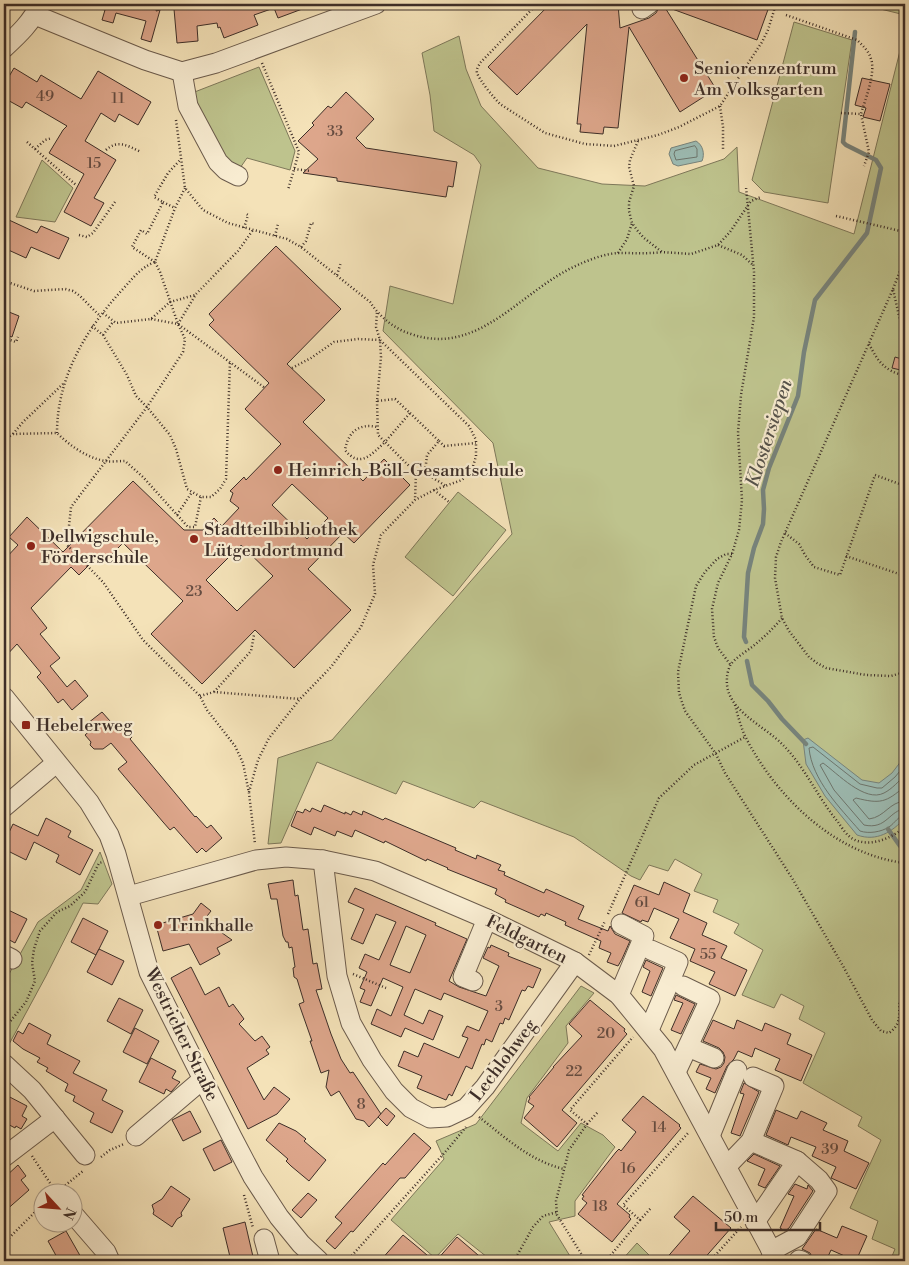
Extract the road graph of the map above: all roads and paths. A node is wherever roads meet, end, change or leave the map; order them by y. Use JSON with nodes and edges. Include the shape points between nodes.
{"nodes":[{"id":1,"x":376,"y":4,"type":"edge"},
{"id":2,"x":537,"y":4,"type":"edge"},
{"id":3,"x":776,"y":4,"type":"edge"},
{"id":4,"x":37,"y":9,"type":"edge"},
{"id":5,"x":786,"y":15,"type":"dead end"},
{"id":6,"x":257,"y":47,"type":"junction"},
{"id":7,"x":4,"y":48,"type":"edge"},
{"id":8,"x":182,"y":72,"type":"junction"},
{"id":9,"x":720,"y":106,"type":"junction"},
{"id":10,"x":841,"y":113,"type":"dead end"},
{"id":11,"x":861,"y":114,"type":"junction"},
{"id":12,"x":176,"y":118,"type":"dead end"},
{"id":13,"x":52,"y":138,"type":"dead end"},
{"id":14,"x":638,"y":141,"type":"junction"},
{"id":15,"x":27,"y":142,"type":"dead end"},
{"id":16,"x":35,"y":149,"type":"junction"},
{"id":17,"x":106,"y":150,"type":"dead end"},
{"id":18,"x":723,"y":151,"type":"dead end"},
{"id":19,"x":141,"y":152,"type":"dead end"},
{"id":20,"x":181,"y":158,"type":"junction"},
{"id":21,"x":864,"y":166,"type":"dead end"},
{"id":22,"x":294,"y":169,"type":"junction"},
{"id":23,"x":311,"y":171,"type":"dead end"},
{"id":24,"x":238,"y":176,"type":"dead end"},
{"id":25,"x":76,"y":185,"type":"dead end"},
{"id":26,"x":185,"y":188,"type":"junction"},
{"id":27,"x":746,"y":188,"type":"dead end"},
{"id":28,"x":288,"y":190,"type":"dead end"},
{"id":29,"x":761,"y":197,"type":"dead end"},
{"id":30,"x":115,"y":202,"type":"dead end"},
{"id":31,"x":163,"y":202,"type":"junction"},
{"id":32,"x":174,"y":208,"type":"junction"},
{"id":33,"x":747,"y":208,"type":"junction"},
{"id":34,"x":245,"y":213,"type":"dead end"},
{"id":35,"x":836,"y":216,"type":"dead end"},
{"id":36,"x":632,"y":223,"type":"junction"},
{"id":37,"x":278,"y":224,"type":"dead end"},
{"id":38,"x":316,"y":224,"type":"dead end"},
{"id":39,"x":244,"y":228,"type":"junction"},
{"id":40,"x":253,"y":230,"type":"junction"},
{"id":41,"x":905,"y":232,"type":"edge"},
{"id":42,"x":79,"y":235,"type":"dead end"},
{"id":43,"x":275,"y":236,"type":"junction"},
{"id":44,"x":718,"y":245,"type":"junction"},
{"id":45,"x":301,"y":247,"type":"junction"},
{"id":46,"x":662,"y":252,"type":"junction"},
{"id":47,"x":618,"y":253,"type":"junction"},
{"id":48,"x":905,"y":258,"type":"edge"},
{"id":49,"x":155,"y":262,"type":"junction"},
{"id":50,"x":341,"y":262,"type":"dead end"},
{"id":51,"x":753,"y":265,"type":"junction"},
{"id":52,"x":900,"y":270,"type":"junction"},
{"id":53,"x":337,"y":275,"type":"junction"},
{"id":54,"x":905,"y":277,"type":"edge"},
{"id":55,"x":4,"y":282,"type":"edge"},
{"id":56,"x":892,"y":289,"type":"junction"},
{"id":57,"x":196,"y":294,"type":"junction"},
{"id":58,"x":170,"y":302,"type":"junction"},
{"id":59,"x":376,"y":312,"type":"junction"},
{"id":60,"x":103,"y":313,"type":"junction"},
{"id":61,"x":100,"y":316,"type":"junction"},
{"id":62,"x":151,"y":319,"type":"junction"},
{"id":63,"x":113,"y":322,"type":"junction"},
{"id":64,"x":178,"y":324,"type":"junction"},
{"id":65,"x":92,"y":326,"type":"junction"},
{"id":66,"x":905,"y":331,"type":"edge"},
{"id":67,"x":103,"y":335,"type":"junction"},
{"id":68,"x":18,"y":337,"type":"dead end"},
{"id":69,"x":4,"y":338,"type":"edge"},
{"id":70,"x":380,"y":340,"type":"junction"},
{"id":71,"x":869,"y":343,"type":"junction"},
{"id":72,"x":230,"y":362,"type":"junction"},
{"id":73,"x":292,"y":368,"type":"dead end"},
{"id":74,"x":905,"y":376,"type":"edge"},
{"id":75,"x":64,"y":383,"type":"junction"},
{"id":76,"x":265,"y":388,"type":"dead end"},
{"id":77,"x":377,"y":401,"type":"junction"},
{"id":78,"x":147,"y":407,"type":"junction"},
{"id":79,"x":410,"y":413,"type":"junction"},
{"id":80,"x":378,"y":427,"type":"junction"},
{"id":81,"x":57,"y":433,"type":"junction"},
{"id":82,"x":13,"y":434,"type":"junction"},
{"id":83,"x":4,"y":440,"type":"edge"},
{"id":84,"x":439,"y":441,"type":"junction"},
{"id":85,"x":385,"y":442,"type":"junction"},
{"id":86,"x":476,"y":443,"type":"junction"},
{"id":87,"x":105,"y":461,"type":"junction"},
{"id":88,"x":416,"y":473,"type":"junction"},
{"id":89,"x":425,"y":473,"type":"junction"},
{"id":90,"x":446,"y":486,"type":"junction"},
{"id":91,"x":905,"y":486,"type":"edge"},
{"id":92,"x":434,"y":490,"type":"junction"},
{"id":93,"x":192,"y":492,"type":"junction"},
{"id":94,"x":200,"y":497,"type":"junction"},
{"id":95,"x":415,"y":500,"type":"junction"},
{"id":96,"x":449,"y":502,"type":"dead end"},
{"id":97,"x":177,"y":515,"type":"junction"},
{"id":98,"x":785,"y":533,"type":"junction"},
{"id":99,"x":732,"y":554,"type":"junction"},
{"id":100,"x":846,"y":556,"type":"junction"},
{"id":101,"x":905,"y":576,"type":"edge"},
{"id":102,"x":782,"y":618,"type":"junction"},
{"id":103,"x":254,"y":635,"type":"dead end"},
{"id":104,"x":730,"y":664,"type":"junction"},
{"id":105,"x":905,"y":672,"type":"edge"},
{"id":106,"x":214,"y":692,"type":"junction"},
{"id":107,"x":200,"y":696,"type":"junction"},
{"id":108,"x":4,"y":697,"type":"edge"},
{"id":109,"x":300,"y":699,"type":"junction"},
{"id":110,"x":734,"y":704,"type":"junction"},
{"id":111,"x":745,"y":737,"type":"junction"},
{"id":112,"x":716,"y":754,"type":"junction"},
{"id":113,"x":56,"y":763,"type":"junction"},
{"id":114,"x":249,"y":793,"type":"junction"},
{"id":115,"x":4,"y":807,"type":"edge"},
{"id":116,"x":905,"y":827,"type":"edge"},
{"id":117,"x":850,"y":838,"type":"junction"},
{"id":118,"x":855,"y":848,"type":"junction"},
{"id":119,"x":106,"y":860,"type":"dead end"},
{"id":120,"x":256,"y":860,"type":"junction"},
{"id":121,"x":323,"y":860,"type":"junction"},
{"id":122,"x":905,"y":863,"type":"edge"},
{"id":123,"x":129,"y":896,"type":"junction"},
{"id":124,"x":487,"y":919,"type":"junction"},
{"id":125,"x":621,"y":924,"type":"dead end"},
{"id":126,"x":651,"y":950,"type":"dead end"},
{"id":127,"x":577,"y":963,"type":"junction"},
{"id":128,"x":336,"y":966,"type":"junction"},
{"id":129,"x":473,"y":981,"type":"dead end"},
{"id":130,"x":682,"y":986,"type":"dead end"},
{"id":131,"x":386,"y":988,"type":"dead end"},
{"id":132,"x":619,"y":995,"type":"junction"},
{"id":133,"x":905,"y":995,"type":"edge"},
{"id":134,"x":647,"y":1027,"type":"junction"},
{"id":135,"x":4,"y":1029,"type":"edge"},
{"id":136,"x":688,"y":1047,"type":"junction"},
{"id":137,"x":714,"y":1058,"type":"dead end"},
{"id":138,"x":4,"y":1064,"type":"edge"},
{"id":139,"x":676,"y":1072,"type":"junction"},
{"id":140,"x":203,"y":1079,"type":"junction"},
{"id":141,"x":471,"y":1111,"type":"junction"},
{"id":142,"x":598,"y":1112,"type":"dead end"},
{"id":143,"x":55,"y":1118,"type":"junction"},
{"id":144,"x":700,"y":1119,"type":"junction"},
{"id":145,"x":587,"y":1124,"type":"junction"},
{"id":146,"x":136,"y":1136,"type":"joint"},
{"id":147,"x":710,"y":1136,"type":"junction"},
{"id":148,"x":751,"y":1141,"type":"junction"},
{"id":149,"x":22,"y":1142,"type":"junction"},
{"id":150,"x":93,"y":1156,"type":"joint"},
{"id":151,"x":4,"y":1157,"type":"edge"},
{"id":152,"x":797,"y":1161,"type":"junction"},
{"id":153,"x":726,"y":1166,"type":"junction"},
{"id":154,"x":564,"y":1169,"type":"junction"},
{"id":155,"x":49,"y":1182,"type":"edge"},
{"id":156,"x":242,"y":1186,"type":"dead end"},
{"id":157,"x":651,"y":1208,"type":"dead end"},
{"id":158,"x":557,"y":1212,"type":"junction"},
{"id":159,"x":32,"y":1215,"type":"edge"},
{"id":160,"x":753,"y":1218,"type":"junction"},
{"id":161,"x":640,"y":1220,"type":"junction"},
{"id":162,"x":82,"y":1224,"type":"edge"},
{"id":163,"x":264,"y":1239,"type":"joint"},
{"id":164,"x":4,"y":1243,"type":"edge"},
{"id":165,"x":4,"y":1251,"type":"edge"},
{"id":166,"x":774,"y":1256,"type":"edge"},
{"id":167,"x":14,"y":1261,"type":"edge"},
{"id":168,"x":110,"y":1261,"type":"edge"},
{"id":169,"x":270,"y":1261,"type":"edge"},
{"id":170,"x":319,"y":1261,"type":"edge"},
{"id":171,"x":347,"y":1261,"type":"edge"},
{"id":172,"x":514,"y":1261,"type":"edge"},
{"id":173,"x":588,"y":1261,"type":"edge"},
{"id":174,"x":606,"y":1261,"type":"edge"},
{"id":175,"x":710,"y":1261,"type":"edge"}],
"edges":[{"from":1,"to":6,"type":"street"},
{"from":2,"to":14,"type":"path","via":[[478,68],[477,74],[494,98],[545,133],[585,144],[614,146]]},
{"from":3,"to":9,"type":"path","via":[[762,42]]},
{"from":4,"to":7,"type":"street","via":[[21,33]]},
{"from":4,"to":8,"type":"street","via":[[144,60]]},
{"from":5,"to":11,"type":"path","via":[[858,40],[866,48],[872,60],[872,75]]},
{"from":6,"to":8,"type":"street","via":[[202,68]]},
{"from":6,"to":22,"type":"path","via":[[299,152]]},
{"from":8,"to":24,"type":"street","via":[[188,106],[218,162]]},
{"from":9,"to":14,"type":"path"},
{"from":9,"to":18,"type":"path"},
{"from":10,"to":11,"type":"path"},
{"from":11,"to":21,"type":"path","via":[[869,152]]},
{"from":12,"to":20,"type":"path"},
{"from":13,"to":16,"type":"path"},
{"from":14,"to":36,"type":"path","via":[[629,167],[634,186],[629,202]]},
{"from":15,"to":16,"type":"path"},
{"from":16,"to":25,"type":"path"},
{"from":17,"to":19,"type":"path","via":[[112,144],[121,144]]},
{"from":20,"to":26,"type":"path"},
{"from":20,"to":31,"type":"path","via":[[154,196]]},
{"from":22,"to":23,"type":"path"},
{"from":22,"to":28,"type":"path"},
{"from":26,"to":32,"type":"path"},
{"from":26,"to":39,"type":"path","via":[[203,210]]},
{"from":27,"to":33,"type":"path"},
{"from":29,"to":33,"type":"path","via":[[751,201]]},
{"from":30,"to":42,"type":"path","via":[[93,233],[87,237]]},
{"from":31,"to":32,"type":"path"},
{"from":31,"to":49,"type":"path","via":[[147,234],[141,230],[132,247]]},
{"from":32,"to":49,"type":"path"},
{"from":33,"to":44,"type":"path"},
{"from":33,"to":51,"type":"path"},
{"from":34,"to":39,"type":"path","via":[[248,215]]},
{"from":35,"to":41,"type":"path"},
{"from":36,"to":46,"type":"path"},
{"from":36,"to":47,"type":"path"},
{"from":37,"to":43,"type":"path"},
{"from":38,"to":45,"type":"path","via":[[311,223]]},
{"from":39,"to":40,"type":"path"},
{"from":40,"to":43,"type":"path"},
{"from":40,"to":57,"type":"path","via":[[238,251]]},
{"from":43,"to":45,"type":"path"},
{"from":44,"to":46,"type":"path","via":[[691,254]]},
{"from":44,"to":51,"type":"path","via":[[742,255]]},
{"from":45,"to":53,"type":"path"},
{"from":46,"to":47,"type":"path"},
{"from":47,"to":59,"type":"path","via":[[579,264],[544,284],[489,325],[461,336],[443,339],[417,336],[397,328]]},
{"from":48,"to":52,"type":"path"},
{"from":49,"to":58,"type":"path"},
{"from":49,"to":60,"type":"path","via":[[144,266]]},
{"from":50,"to":53,"type":"path"},
{"from":51,"to":99,"type":"path","via":[[754,317],[738,433],[742,500],[739,530]]},
{"from":52,"to":54,"type":"path"},
{"from":52,"to":56,"type":"path"},
{"from":53,"to":59,"type":"path","via":[[370,302]]},
{"from":55,"to":61,"type":"path","via":[[34,291],[65,288],[80,296]]},
{"from":56,"to":66,"type":"path"},
{"from":56,"to":71,"type":"path"},
{"from":57,"to":58,"type":"path"},
{"from":57,"to":64,"type":"path"},
{"from":58,"to":62,"type":"path"},
{"from":58,"to":64,"type":"path"},
{"from":59,"to":70,"type":"path"},
{"from":60,"to":61,"type":"path"},
{"from":60,"to":63,"type":"path"},
{"from":61,"to":65,"type":"path"},
{"from":62,"to":63,"type":"path"},
{"from":62,"to":64,"type":"path"},
{"from":63,"to":67,"type":"path"},
{"from":64,"to":72,"type":"path"},
{"from":64,"to":78,"type":"path","via":[[185,338],[183,352]]},
{"from":65,"to":67,"type":"path"},
{"from":65,"to":75,"type":"path"},
{"from":67,"to":78,"type":"path","via":[[136,396]]},
{"from":68,"to":69,"type":"path","via":[[16,342]]},
{"from":70,"to":73,"type":"path","via":[[334,342]]},
{"from":70,"to":77,"type":"path"},
{"from":70,"to":86,"type":"path","via":[[469,426]]},
{"from":71,"to":74,"type":"path","via":[[878,361],[892,372]]},
{"from":71,"to":98,"type":"path"},
{"from":72,"to":76,"type":"path"},
{"from":72,"to":94,"type":"path","via":[[226,479],[211,497]]},
{"from":75,"to":81,"type":"path"},
{"from":75,"to":82,"type":"path"},
{"from":77,"to":79,"type":"path","via":[[395,399]]},
{"from":77,"to":80,"type":"path"},
{"from":78,"to":87,"type":"path"},
{"from":78,"to":93,"type":"path","via":[[170,435],[187,489]]},
{"from":79,"to":84,"type":"path"},
{"from":79,"to":85,"type":"path"},
{"from":80,"to":85,"type":"path","via":[[378,435]]},
{"from":80,"to":85,"type":"path","via":[[360,427],[347,440],[345,450],[351,458],[359,459],[370,456]]},
{"from":81,"to":82,"type":"path"},
{"from":81,"to":87,"type":"path","via":[[78,450]]},
{"from":82,"to":83,"type":"path"},
{"from":84,"to":86,"type":"path","via":[[444,446]]},
{"from":84,"to":89,"type":"path","via":[[427,455]]},
{"from":85,"to":88,"type":"path"},
{"from":86,"to":90,"type":"path","via":[[472,470],[462,480]]},
{"from":87,"to":97,"type":"path","via":[[125,461]]},
{"from":87,"to":107,"type":"path","via":[[70,507],[67,545],[103,582],[143,640]]},
{"from":88,"to":89,"type":"path"},
{"from":88,"to":95,"type":"path"},
{"from":89,"to":90,"type":"path"},
{"from":90,"to":92,"type":"path"},
{"from":91,"to":100,"type":"path","via":[[875,475]]},
{"from":92,"to":95,"type":"path"},
{"from":92,"to":96,"type":"path"},
{"from":93,"to":94,"type":"path"},
{"from":93,"to":97,"type":"path"},
{"from":94,"to":97,"type":"path","via":[[196,526],[188,527]]},
{"from":95,"to":109,"type":"path","via":[[381,535],[373,565],[375,594],[361,627]]},
{"from":98,"to":100,"type":"path","via":[[799,544],[814,567],[840,575]]},
{"from":98,"to":102,"type":"path","via":[[778,550],[775,578]]},
{"from":99,"to":104,"type":"path","via":[[718,583],[712,609],[714,637]]},
{"from":99,"to":112,"type":"path","via":[[717,559],[696,586],[678,672],[679,692],[685,711]]},
{"from":100,"to":101,"type":"path"},
{"from":102,"to":104,"type":"path","via":[[769,633]]},
{"from":102,"to":105,"type":"path","via":[[809,657],[826,668],[880,676]]},
{"from":103,"to":106,"type":"path","via":[[251,650]]},
{"from":104,"to":110,"type":"path","via":[[727,688]]},
{"from":106,"to":107,"type":"path"},
{"from":106,"to":109,"type":"path"},
{"from":107,"to":114,"type":"path","via":[[236,746]]},
{"from":108,"to":113,"type":"street","name":"Westricher Straße"},
{"from":109,"to":114,"type":"path","via":[[269,738],[258,760]]},
{"from":110,"to":111,"type":"path"},
{"from":110,"to":117,"type":"path","via":[[783,746]]},
{"from":111,"to":112,"type":"path"},
{"from":111,"to":118,"type":"path","via":[[779,788],[806,816]]},
{"from":112,"to":127,"type":"path","via":[[694,765],[658,798],[590,954]]},
{"from":112,"to":133,"type":"path","via":[[881,1031],[889,1033],[896,1029],[899,1002]]},
{"from":113,"to":115,"type":"street"},
{"from":113,"to":123,"type":"street","name":"Westricher Straße","via":[[100,818]]},
{"from":114,"to":120,"type":"path"},
{"from":116,"to":117,"type":"path","via":[[889,838],[867,843]]},
{"from":117,"to":118,"type":"path"},
{"from":118,"to":122,"type":"path"},
{"from":119,"to":135,"type":"path","via":[[100,864],[85,892],[70,906],[57,912],[40,931],[32,963],[35,981],[26,1002]]},
{"from":120,"to":121,"type":"street","name":"Feldgarten","via":[[286,857]]},
{"from":120,"to":123,"type":"street","name":"Feldgarten"},
{"from":121,"to":124,"type":"street","name":"Feldgarten","via":[[375,871]]},
{"from":121,"to":128,"type":"street","name":"Lechlohweg"},
{"from":123,"to":140,"type":"street","name":"Westricher Straße","via":[[150,972]]},
{"from":124,"to":127,"type":"street","name":"Feldgarten"},
{"from":124,"to":129,"type":"street","via":[[463,977]]},
{"from":125,"to":132,"type":"street","via":[[644,936]]},
{"from":126,"to":134,"type":"street","via":[[678,962]]},
{"from":127,"to":132,"type":"street","name":"Feldgarten"},
{"from":127,"to":141,"type":"street","name":"Lechlohweg","via":[[485,1087]]},
{"from":128,"to":131,"type":"path"},
{"from":128,"to":141,"type":"street","name":"Lechlohweg","via":[[351,1022],[372,1060],[394,1090],[412,1108],[430,1118]]},
{"from":130,"to":136,"type":"street","via":[[710,999]]},
{"from":132,"to":134,"type":"street","name":"Feldgarten"},
{"from":134,"to":139,"type":"street","name":"Feldgarten"},
{"from":134,"to":145,"type":"path","via":[[570,1110]]},
{"from":136,"to":137,"type":"street"},
{"from":136,"to":139,"type":"street"},
{"from":138,"to":143,"type":"street","via":[[32,1090]]},
{"from":139,"to":144,"type":"street","name":"Feldgarten"},
{"from":140,"to":146,"type":"street"},
{"from":140,"to":170,"type":"street","name":"Westricher Straße","via":[[253,1177],[279,1217]]},
{"from":141,"to":154,"type":"path","via":[[530,1156]]},
{"from":141,"to":171,"type":"path","via":[[447,1150]]},
{"from":142,"to":145,"type":"path"},
{"from":143,"to":149,"type":"street"},
{"from":143,"to":150,"type":"street"},
{"from":144,"to":147,"type":"street","name":"Feldgarten"},
{"from":144,"to":161,"type":"path","via":[[622,1205]]},
{"from":145,"to":154,"type":"path","via":[[569,1150]]},
{"from":146,"to":150,"type":"path"},
{"from":147,"to":148,"type":"street","via":[[745,1073],[774,1086]]},
{"from":147,"to":153,"type":"street","name":"Feldgarten"},
{"from":148,"to":152,"type":"street"},
{"from":148,"to":153,"type":"street"},
{"from":149,"to":151,"type":"street"},
{"from":149,"to":155,"type":"path"},
{"from":152,"to":160,"type":"street"},
{"from":152,"to":166,"type":"street","via":[[827,1191],[798,1237]]},
{"from":153,"to":160,"type":"street","name":"Feldgarten"},
{"from":154,"to":158,"type":"path","via":[[556,1201]]},
{"from":156,"to":163,"type":"path","via":[[256,1240]]},
{"from":157,"to":161,"type":"path"},
{"from":158,"to":172,"type":"path","via":[[543,1216],[533,1227]]},
{"from":158,"to":173,"type":"path"},
{"from":159,"to":164,"type":"path"},
{"from":160,"to":166,"type":"street","name":"Feldgarten"},
{"from":160,"to":175,"type":"path"},
{"from":161,"to":174,"type":"path"},
{"from":162,"to":168,"type":"street"},
{"from":163,"to":169,"type":"street"},
{"from":165,"to":167,"type":"path"}]}
